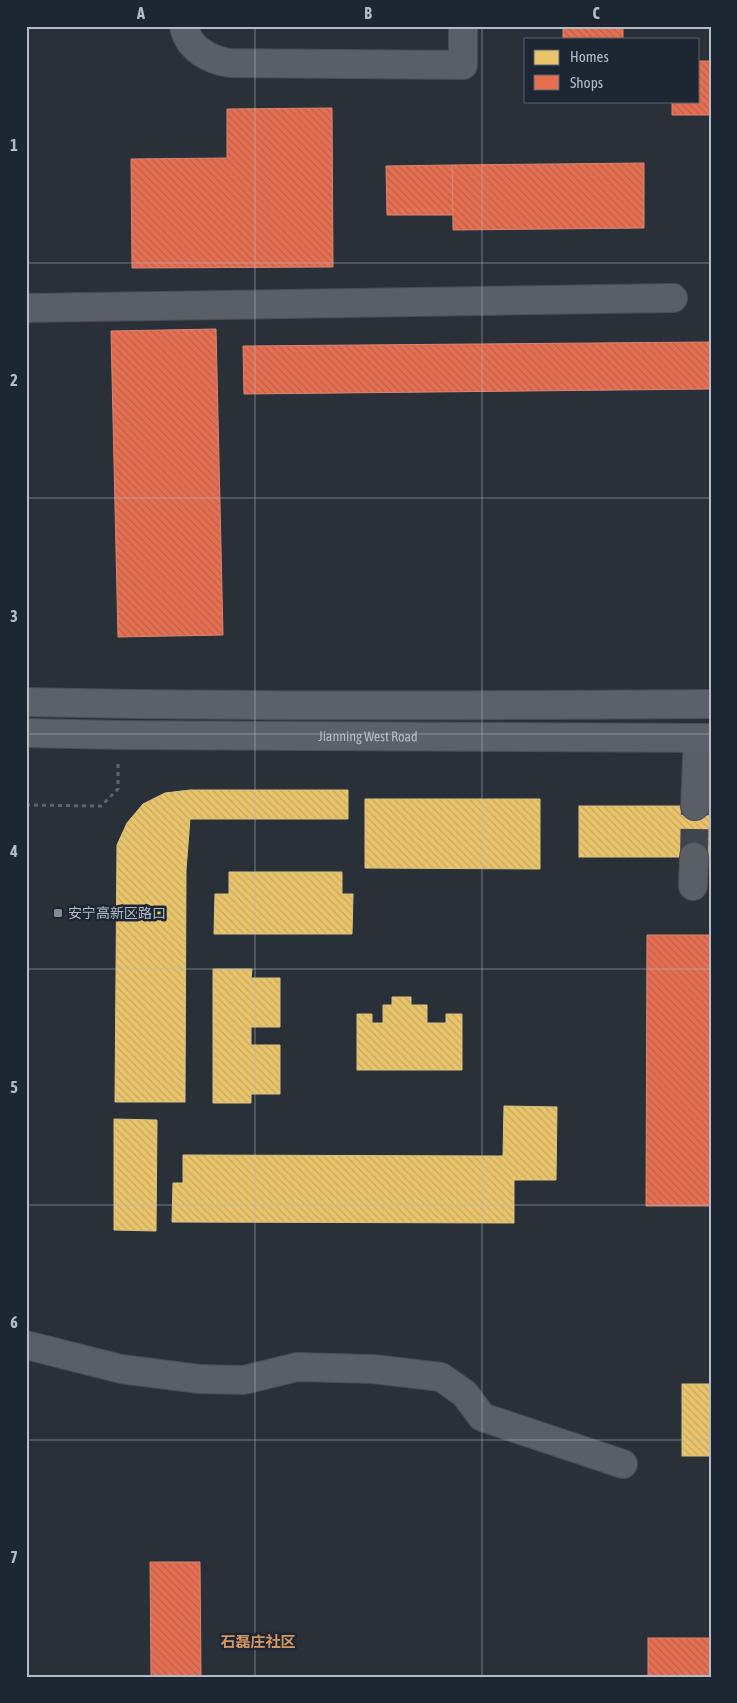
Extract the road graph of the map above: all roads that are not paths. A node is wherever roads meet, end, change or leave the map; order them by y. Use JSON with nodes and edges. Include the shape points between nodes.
{"nodes":[{"id":1,"x":184,"y":26,"type":"edge"},
{"id":2,"x":462,"y":26,"type":"edge"},
{"id":3,"x":673,"y":298,"type":"dead end"},
{"id":4,"x":26,"y":308,"type":"edge"},
{"id":5,"x":26,"y":702,"type":"edge"},
{"id":6,"x":711,"y":704,"type":"edge"},
{"id":7,"x":26,"y":733,"type":"edge"},
{"id":8,"x":704,"y":738,"type":"edge"},
{"id":9,"x":695,"y":806,"type":"tunnel mouth"},
{"id":10,"x":694,"y":857,"type":"tunnel mouth"},
{"id":11,"x":693,"y":886,"type":"dead end"},
{"id":12,"x":26,"y":1345,"type":"edge"},
{"id":13,"x":623,"y":1464,"type":"dead end"}],
"edges":[{"from":1,"to":2,"type":"street","via":[[192,43],[203,54],[230,63],[463,64]]},
{"from":3,"to":4,"type":"street"},
{"from":5,"to":6,"type":"main road"},
{"from":7,"to":8,"type":"main road","name":"Jianning West Road"},
{"from":8,"to":9,"type":"street"},
{"from":10,"to":11,"type":"street"},
{"from":12,"to":13,"type":"street","via":[[121,1369],[199,1379],[244,1380],[297,1367],[373,1369],[441,1376],[465,1394],[482,1417]]}]}
